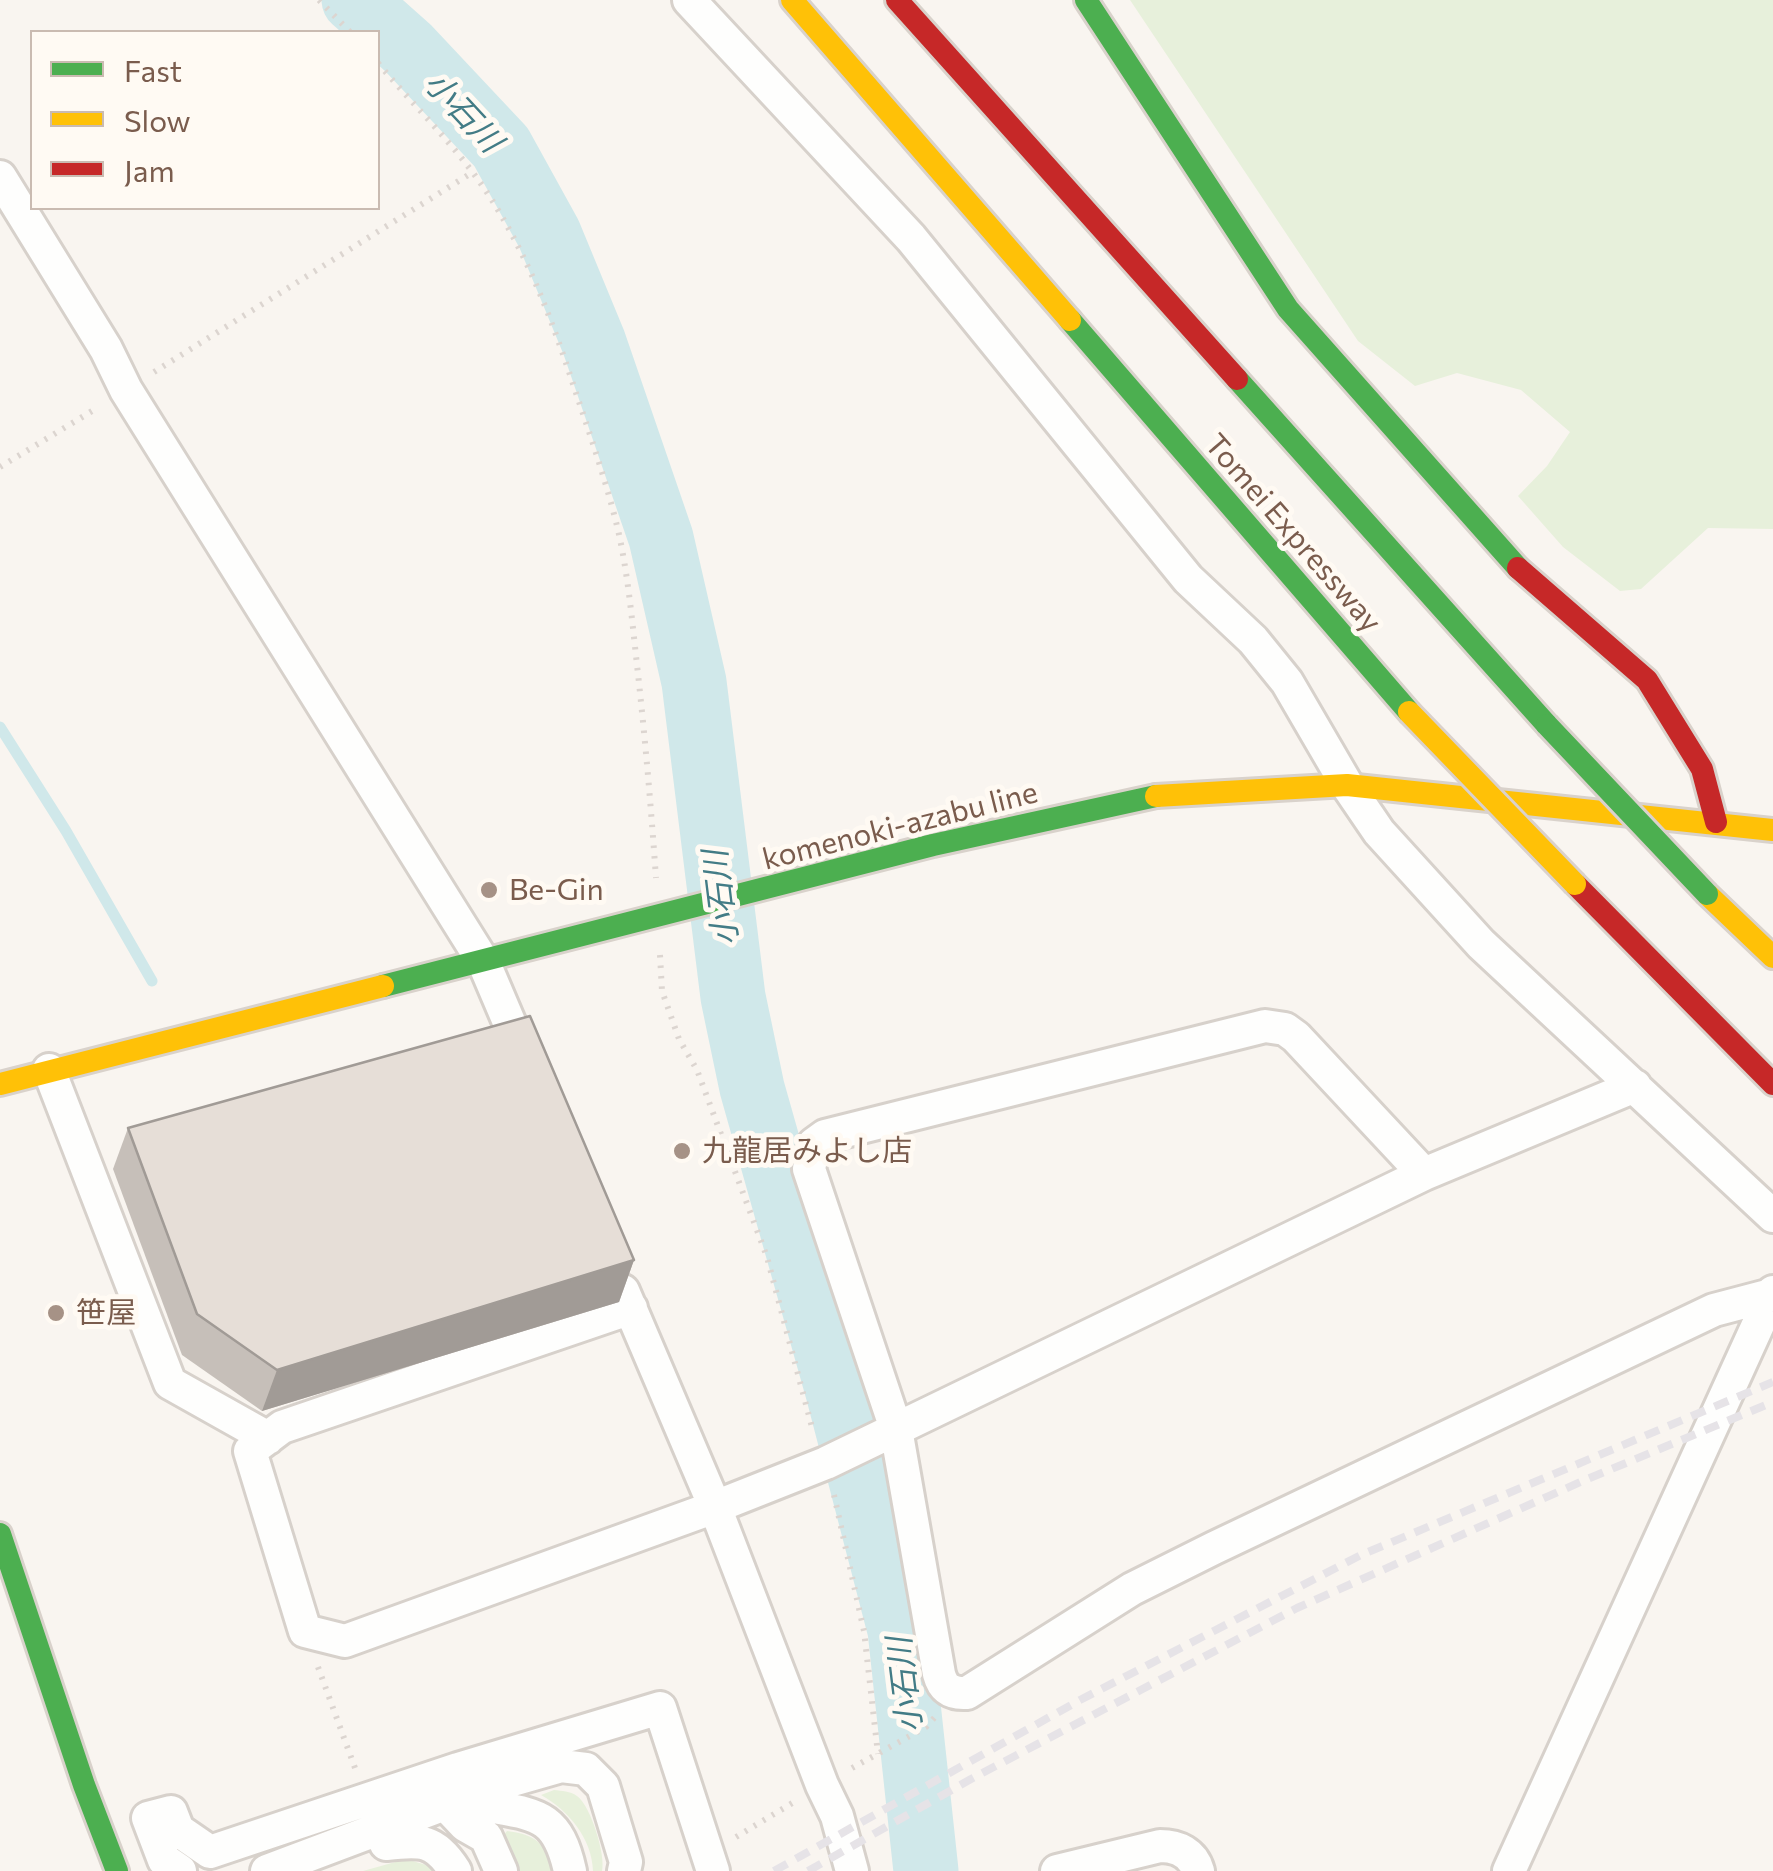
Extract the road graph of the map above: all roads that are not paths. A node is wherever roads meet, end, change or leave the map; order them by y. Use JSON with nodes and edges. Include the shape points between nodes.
{"nodes":[{"id":1,"x":689,"y":0,"type":"edge"},
{"id":2,"x":792,"y":0,"type":"edge"},
{"id":3,"x":897,"y":0,"type":"edge"},
{"id":4,"x":1086,"y":0,"type":"edge"},
{"id":5,"x":0,"y":177,"type":"edge"},
{"id":6,"x":1347,"y":785,"type":"junction"},
{"id":7,"x":1716,"y":822,"type":"junction"},
{"id":8,"x":1773,"y":830,"type":"edge"},
{"id":9,"x":1773,"y":957,"type":"edge"},
{"id":10,"x":484,"y":962,"type":"junction"},
{"id":11,"x":48,"y":1070,"type":"junction"},
{"id":12,"x":0,"y":1084,"type":"edge"},
{"id":13,"x":1773,"y":1084,"type":"edge"},
{"id":14,"x":1634,"y":1086,"type":"junction"},
{"id":15,"x":538,"y":1090,"type":"edge"},
{"id":16,"x":1424,"y":1174,"type":"junction"},
{"id":17,"x":1773,"y":1216,"type":"edge"},
{"id":18,"x":608,"y":1254,"type":"edge"},
{"id":19,"x":1772,"y":1294,"type":"edge"},
{"id":20,"x":631,"y":1308,"type":"junction"},
{"id":21,"x":896,"y":1429,"type":"junction"},
{"id":22,"x":268,"y":1438,"type":"junction"},
{"id":23,"x":716,"y":1508,"type":"junction"},
{"id":24,"x":0,"y":1534,"type":"edge"},
{"id":25,"x":8,"y":1587,"type":"edge"},
{"id":26,"x":482,"y":1804,"type":"junction"},
{"id":27,"x":446,"y":1805,"type":"junction"},
{"id":28,"x":386,"y":1844,"type":"junction"},
{"id":29,"x":710,"y":1863,"type":"edge"},
{"id":30,"x":117,"y":1871,"type":"edge"},
{"id":31,"x":180,"y":1871,"type":"edge"},
{"id":32,"x":267,"y":1871,"type":"edge"},
{"id":33,"x":317,"y":1871,"type":"edge"},
{"id":34,"x":455,"y":1871,"type":"edge"},
{"id":35,"x":501,"y":1871,"type":"edge"},
{"id":36,"x":570,"y":1871,"type":"edge"},
{"id":37,"x":614,"y":1871,"type":"edge"},
{"id":38,"x":624,"y":1871,"type":"edge"},
{"id":39,"x":852,"y":1871,"type":"edge"},
{"id":40,"x":1057,"y":1871,"type":"edge"},
{"id":41,"x":1198,"y":1871,"type":"edge"},
{"id":42,"x":1509,"y":1871,"type":"edge"}],
"edges":[{"from":1,"to":6,"type":"street","via":[[911,238],[1188,579],[1253,640],[1287,682]]},
{"from":2,"to":13,"type":"main road","name":"Tomei Expressway","bridge":true,"via":[[1409,712]]},
{"from":3,"to":9,"type":"main road","name":"Tomei Expressway","bridge":true,"via":[[1547,725]]},
{"from":4,"to":7,"type":"main road","via":[[1314,341],[1514,564],[1647,680],[1702,769]]},
{"from":5,"to":10,"type":"street"},
{"from":6,"to":7,"type":"main road","name":"komenoki-azabu line"},
{"from":6,"to":10,"type":"main road","name":"komenoki-azabu line","via":[[1165,794],[933,845]]},
{"from":6,"to":14,"type":"street","via":[[1379,832],[1480,944]]},
{"from":7,"to":8,"type":"main road","name":"komenoki-azabu line"},
{"from":10,"to":11,"type":"main road","name":"komenoki-azabu line"},
{"from":10,"to":15,"type":"street"},
{"from":11,"to":12,"type":"main road","name":"komenoki-azabu line"},
{"from":11,"to":22,"type":"street","via":[[170,1383]]},
{"from":14,"to":16,"type":"street"},
{"from":14,"to":17,"type":"street"},
{"from":16,"to":21,"type":"street"},
{"from":16,"to":21,"type":"street","via":[[1296,1037],[1265,1026],[824,1136],[814,1144],[809,1169]]},
{"from":18,"to":20,"type":"street"},
{"from":19,"to":21,"type":"street","via":[[1714,1310],[1214,1548],[1132,1589],[967,1693],[948,1690],[939,1674]]},
{"from":19,"to":42,"type":"street"},
{"from":20,"to":22,"type":"street","via":[[282,1427]]},
{"from":20,"to":23,"type":"street"},
{"from":21,"to":23,"type":"street"},
{"from":22,"to":23,"type":"street","via":[[250,1451],[305,1631],[345,1641]]},
{"from":23,"to":39,"type":"street"},
{"from":24,"to":25,"type":"main road"},
{"from":25,"to":30,"type":"main road"},
{"from":26,"to":27,"type":"street"},
{"from":26,"to":36,"type":"street","via":[[552,1824]]},
{"from":26,"to":37,"type":"street","via":[[551,1780],[578,1784],[597,1805]]},
{"from":27,"to":28,"type":"street"},
{"from":27,"to":32,"type":"street"},
{"from":27,"to":35,"type":"street","via":[[486,1837]]},
{"from":27,"to":38,"type":"street","via":[[560,1766],[586,1769],[603,1786]]},
{"from":28,"to":33,"type":"street"},
{"from":28,"to":34,"type":"street","via":[[414,1841],[439,1848]]},
{"from":29,"to":31,"type":"street","via":[[660,1708],[210,1852],[178,1830],[172,1812],[148,1818],[164,1860]]},
{"from":40,"to":41,"type":"street","via":[[1160,1846],[1185,1852]]}]}
